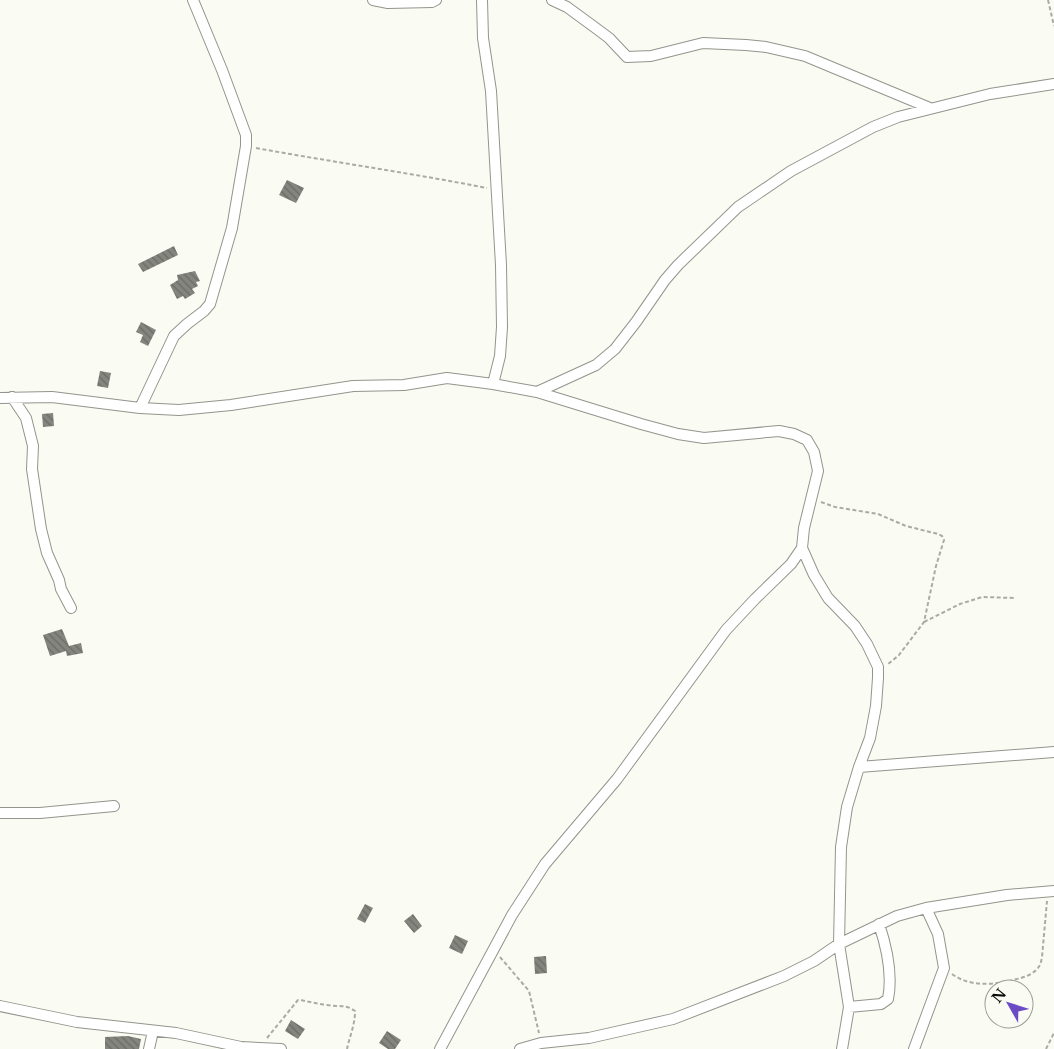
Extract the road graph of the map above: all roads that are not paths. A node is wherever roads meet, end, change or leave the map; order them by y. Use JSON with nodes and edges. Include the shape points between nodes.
{"nodes":[{"id":1,"x":193,"y":0,"type":"edge"},
{"id":2,"x":373,"y":0,"type":"edge"},
{"id":3,"x":436,"y":0,"type":"edge"},
{"id":4,"x":482,"y":0,"type":"edge"},
{"id":5,"x":552,"y":0,"type":"edge"},
{"id":6,"x":1054,"y":84,"type":"edge"},
{"id":7,"x":930,"y":108,"type":"junction"},
{"id":8,"x":494,"y":384,"type":"junction"},
{"id":9,"x":537,"y":392,"type":"junction"},
{"id":10,"x":12,"y":397,"type":"junction"},
{"id":11,"x":0,"y":398,"type":"edge"},
{"id":12,"x":140,"y":408,"type":"junction"},
{"id":13,"x":802,"y":548,"type":"junction"},
{"id":14,"x":71,"y":608,"type":"dead end"},
{"id":15,"x":1054,"y":752,"type":"edge"},
{"id":16,"x":859,"y":767,"type":"junction"},
{"id":17,"x":114,"y":806,"type":"dead end"},
{"id":18,"x":0,"y":813,"type":"edge"},
{"id":19,"x":1051,"y":892,"type":"edge"},
{"id":20,"x":926,"y":908,"type":"junction"},
{"id":21,"x":880,"y":924,"type":"junction"},
{"id":22,"x":839,"y":944,"type":"junction"},
{"id":23,"x":0,"y":1006,"type":"edge"},
{"id":24,"x":850,"y":1007,"type":"junction"},
{"id":25,"x":153,"y":1031,"type":"junction"},
{"id":26,"x":149,"y":1049,"type":"edge"},
{"id":27,"x":281,"y":1049,"type":"edge"},
{"id":28,"x":440,"y":1049,"type":"edge"},
{"id":29,"x":520,"y":1049,"type":"edge"},
{"id":30,"x":842,"y":1049,"type":"edge"},
{"id":31,"x":914,"y":1049,"type":"edge"}],
"edges":[{"from":1,"to":12,"type":"street","via":[[246,135],[246,146],[232,228],[210,304],[174,336]]},
{"from":2,"to":3,"type":"street","via":[[388,3]]},
{"from":4,"to":8,"type":"street","via":[[497,190],[502,327]]},
{"from":5,"to":7,"type":"street","via":[[568,7],[609,38],[627,57],[651,56],[703,43],[766,48],[805,56]]},
{"from":6,"to":7,"type":"street"},
{"from":7,"to":9,"type":"street","via":[[898,117],[847,140],[790,171],[738,208],[665,280],[615,349],[596,365]]},
{"from":8,"to":9,"type":"street"},
{"from":8,"to":12,"type":"street","via":[[447,378],[404,385],[353,386],[231,405],[179,410]]},
{"from":9,"to":13,"type":"street","via":[[678,434],[704,438],[779,431],[808,440],[818,471]]},
{"from":10,"to":11,"type":"street"},
{"from":10,"to":12,"type":"street","via":[[52,397]]},
{"from":10,"to":14,"type":"street","via":[[26,418],[33,446],[32,469],[47,553]]},
{"from":13,"to":16,"type":"street","via":[[828,598],[854,626],[878,667],[870,738]]},
{"from":13,"to":28,"type":"street","via":[[791,564],[726,630],[617,779],[545,864],[493,948]]},
{"from":15,"to":16,"type":"street"},
{"from":16,"to":22,"type":"street","via":[[847,807],[841,847]]},
{"from":17,"to":18,"type":"street"},
{"from":19,"to":20,"type":"street","via":[[1007,895]]},
{"from":20,"to":21,"type":"street"},
{"from":20,"to":31,"type":"street","via":[[938,934],[944,968]]},
{"from":21,"to":22,"type":"street"},
{"from":21,"to":24,"type":"street","via":[[888,956],[888,999],[881,1004]]},
{"from":22,"to":24,"type":"street"},
{"from":22,"to":29,"type":"street","via":[[784,976],[673,1019]]},
{"from":23,"to":25,"type":"street","via":[[77,1022]]},
{"from":24,"to":30,"type":"street"},
{"from":25,"to":26,"type":"street"},
{"from":25,"to":27,"type":"street","via":[[241,1047]]}]}
